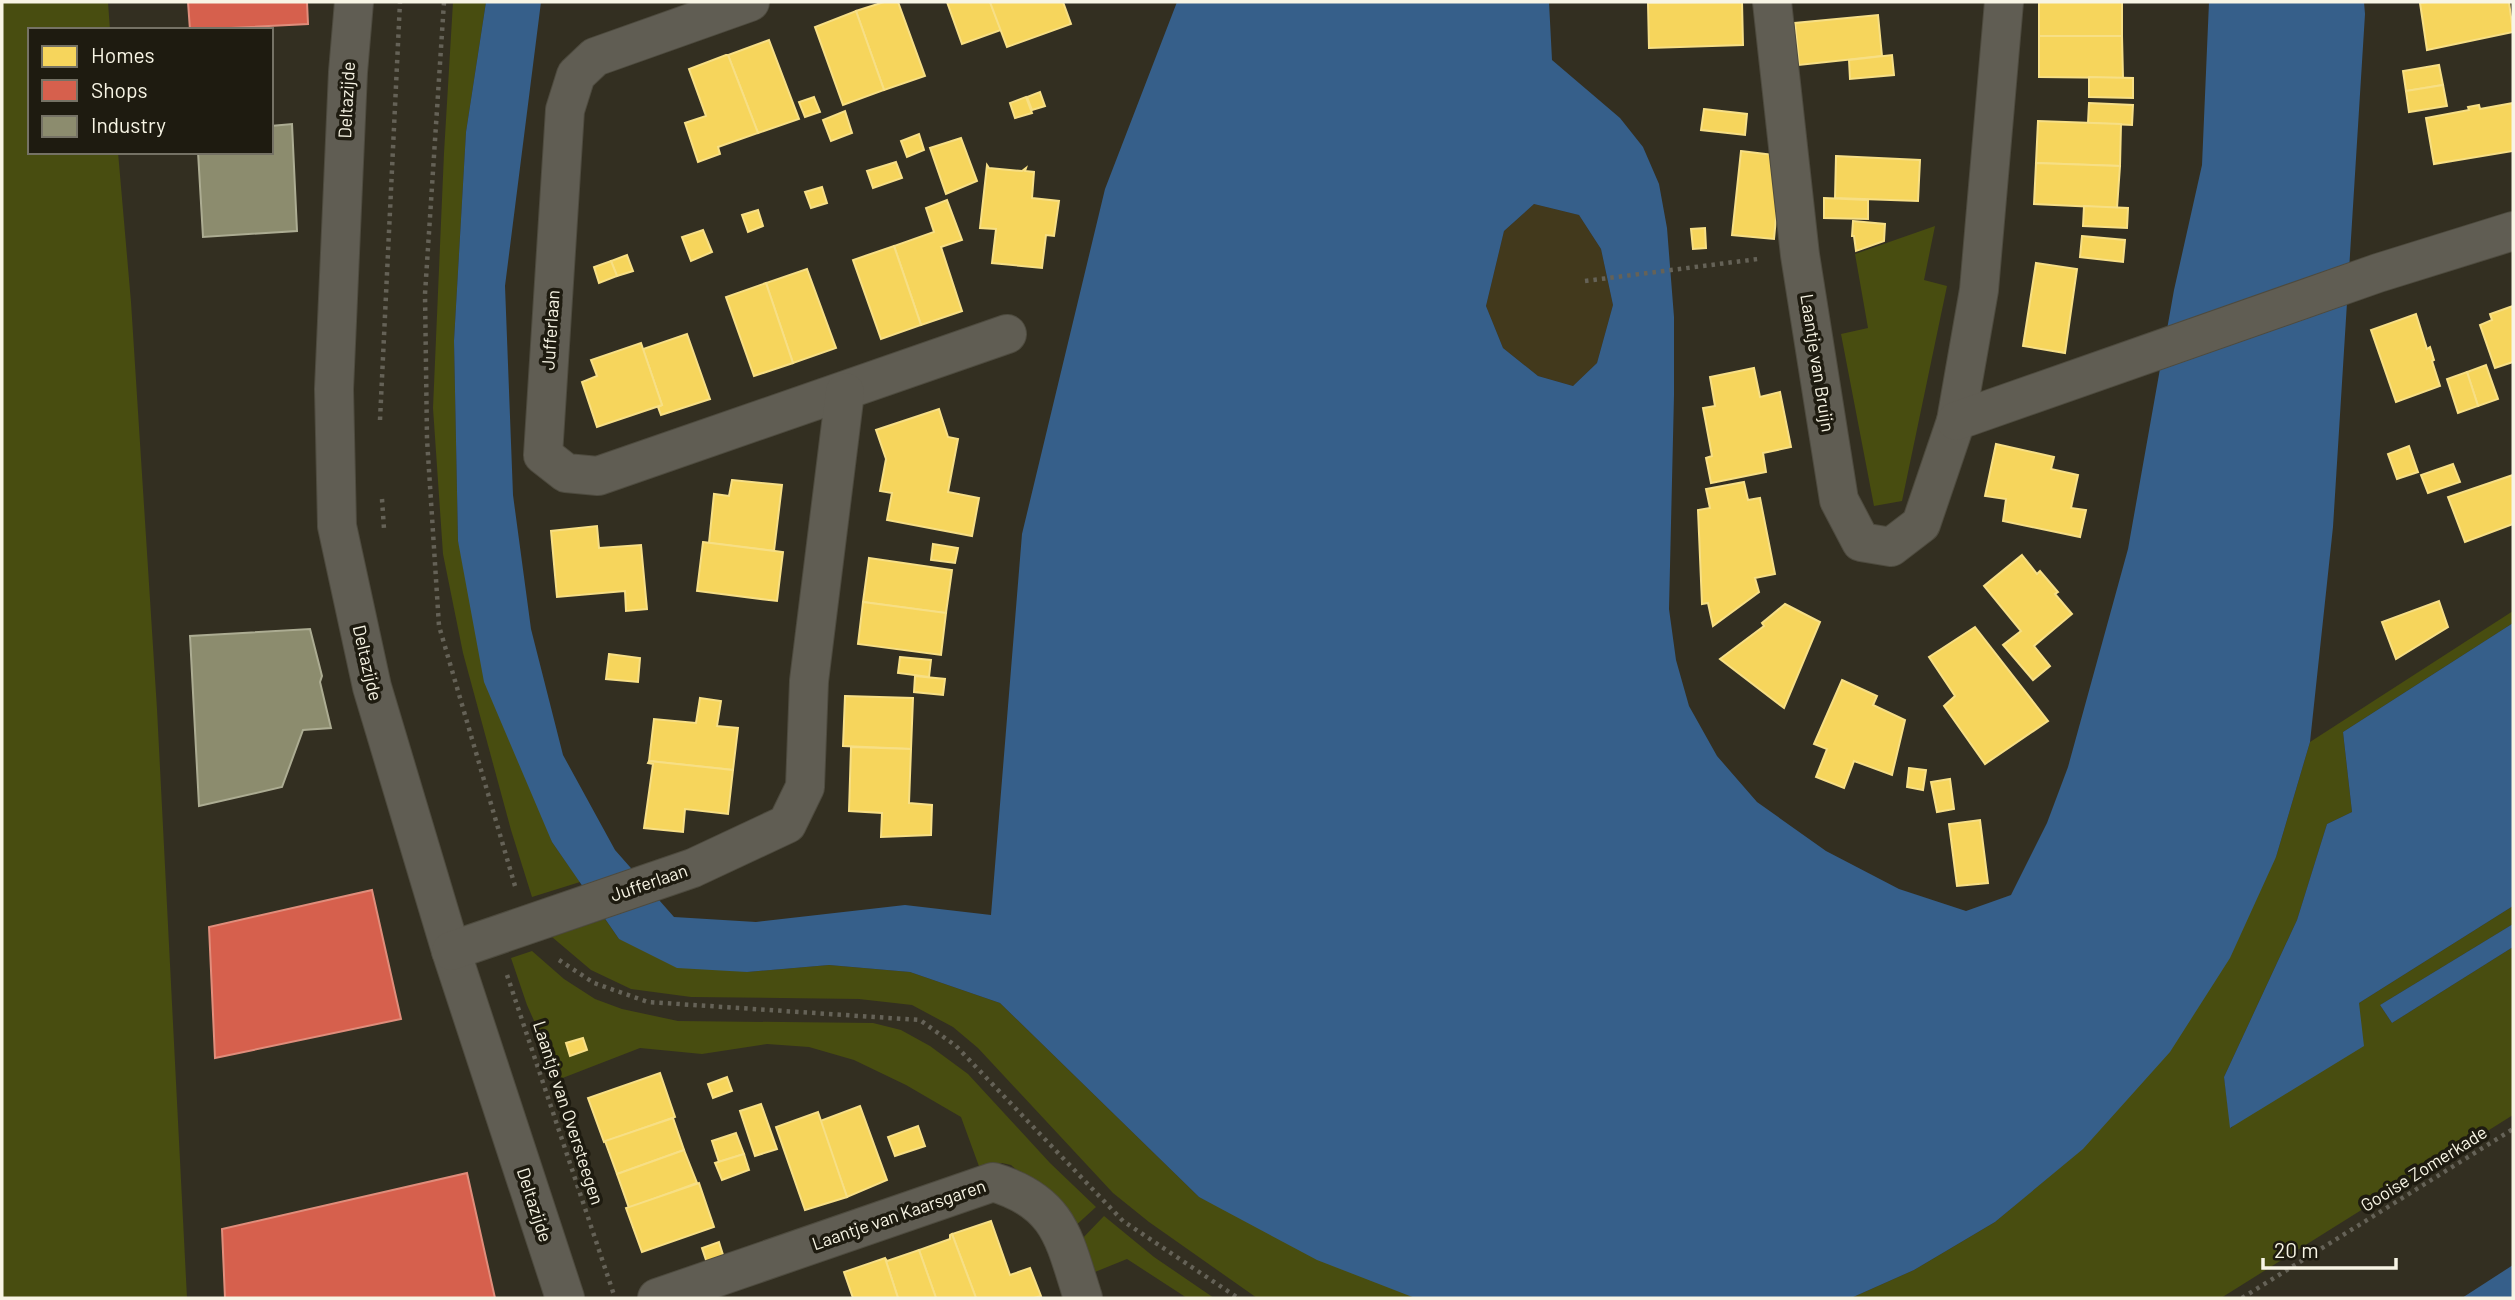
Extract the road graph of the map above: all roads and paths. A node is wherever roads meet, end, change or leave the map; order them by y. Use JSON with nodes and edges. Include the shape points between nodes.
{"nodes":[{"id":1,"x":354,"y":2,"type":"edge"},
{"id":2,"x":400,"y":2,"type":"edge"},
{"id":3,"x":444,"y":2,"type":"edge"},
{"id":4,"x":750,"y":2,"type":"edge"},
{"id":5,"x":1772,"y":2,"type":"edge"},
{"id":6,"x":2004,"y":2,"type":"edge"},
{"id":7,"x":2513,"y":231,"type":"edge"},
{"id":8,"x":1800,"y":255,"type":"junction"},
{"id":9,"x":1585,"y":281,"type":"dead end"},
{"id":10,"x":1007,"y":334,"type":"dead end"},
{"id":11,"x":845,"y":392,"type":"junction"},
{"id":12,"x":1956,"y":421,"type":"junction"},
{"id":13,"x":380,"y":433,"type":"dead end"},
{"id":14,"x":382,"y":497,"type":"dead end"},
{"id":15,"x":384,"y":535,"type":"dead end"},
{"id":16,"x":510,"y":931,"type":"junction"},
{"id":17,"x":451,"y":951,"type":"junction"},
{"id":18,"x":2513,"y":1129,"type":"edge"},
{"id":19,"x":565,"y":1298,"type":"edge"},
{"id":20,"x":615,"y":1298,"type":"edge"},
{"id":21,"x":657,"y":1298,"type":"edge"},
{"id":22,"x":1083,"y":1298,"type":"edge"},
{"id":23,"x":1238,"y":1298,"type":"edge"},
{"id":24,"x":2242,"y":1298,"type":"edge"}],
"edges":[{"from":1,"to":17,"type":"street","name":"Deltazijde","via":[[334,389],[337,526],[372,687]]},
{"from":2,"to":13,"type":"path"},
{"from":3,"to":16,"type":"path","name":"Laantje van Oversteegen","via":[[425,294],[427,439],[439,626]]},
{"from":4,"to":11,"type":"street","name":"Jufferlaan","via":[[595,57],[576,75],[565,110],[543,455],[566,473],[598,477]]},
{"from":5,"to":8,"type":"street","name":"Laantje van Bruijn"},
{"from":6,"to":12,"type":"street","name":"Laantje van Bruijn","via":[[1979,290]]},
{"from":7,"to":12,"type":"street","via":[[2378,273]]},
{"from":8,"to":9,"type":"path"},
{"from":8,"to":12,"type":"street","name":"Laantje van Bruijn","via":[[1839,500],[1861,542],[1891,548],[1921,524]]},
{"from":10,"to":11,"type":"street","name":"Jufferlaan"},
{"from":11,"to":16,"type":"street","name":"Jufferlaan","via":[[809,681],[805,787],[787,824],[693,868]]},
{"from":14,"to":15,"type":"path"},
{"from":16,"to":17,"type":"street","name":"Jufferlaan"},
{"from":16,"to":20,"type":"path","name":"Laantje van Oversteegen"},
{"from":16,"to":23,"type":"path","via":[[529,933],[594,983],[648,1002],[920,1020],[956,1045],[1123,1221]]},
{"from":17,"to":19,"type":"street","name":"Deltazijde"},
{"from":18,"to":24,"type":"path","name":"Gooise Zomerkade"},
{"from":21,"to":22,"type":"street","name":"Laantje van Kaarsgaren","via":[[993,1182],[1030,1196],[1049,1213],[1064,1239]]}]}
